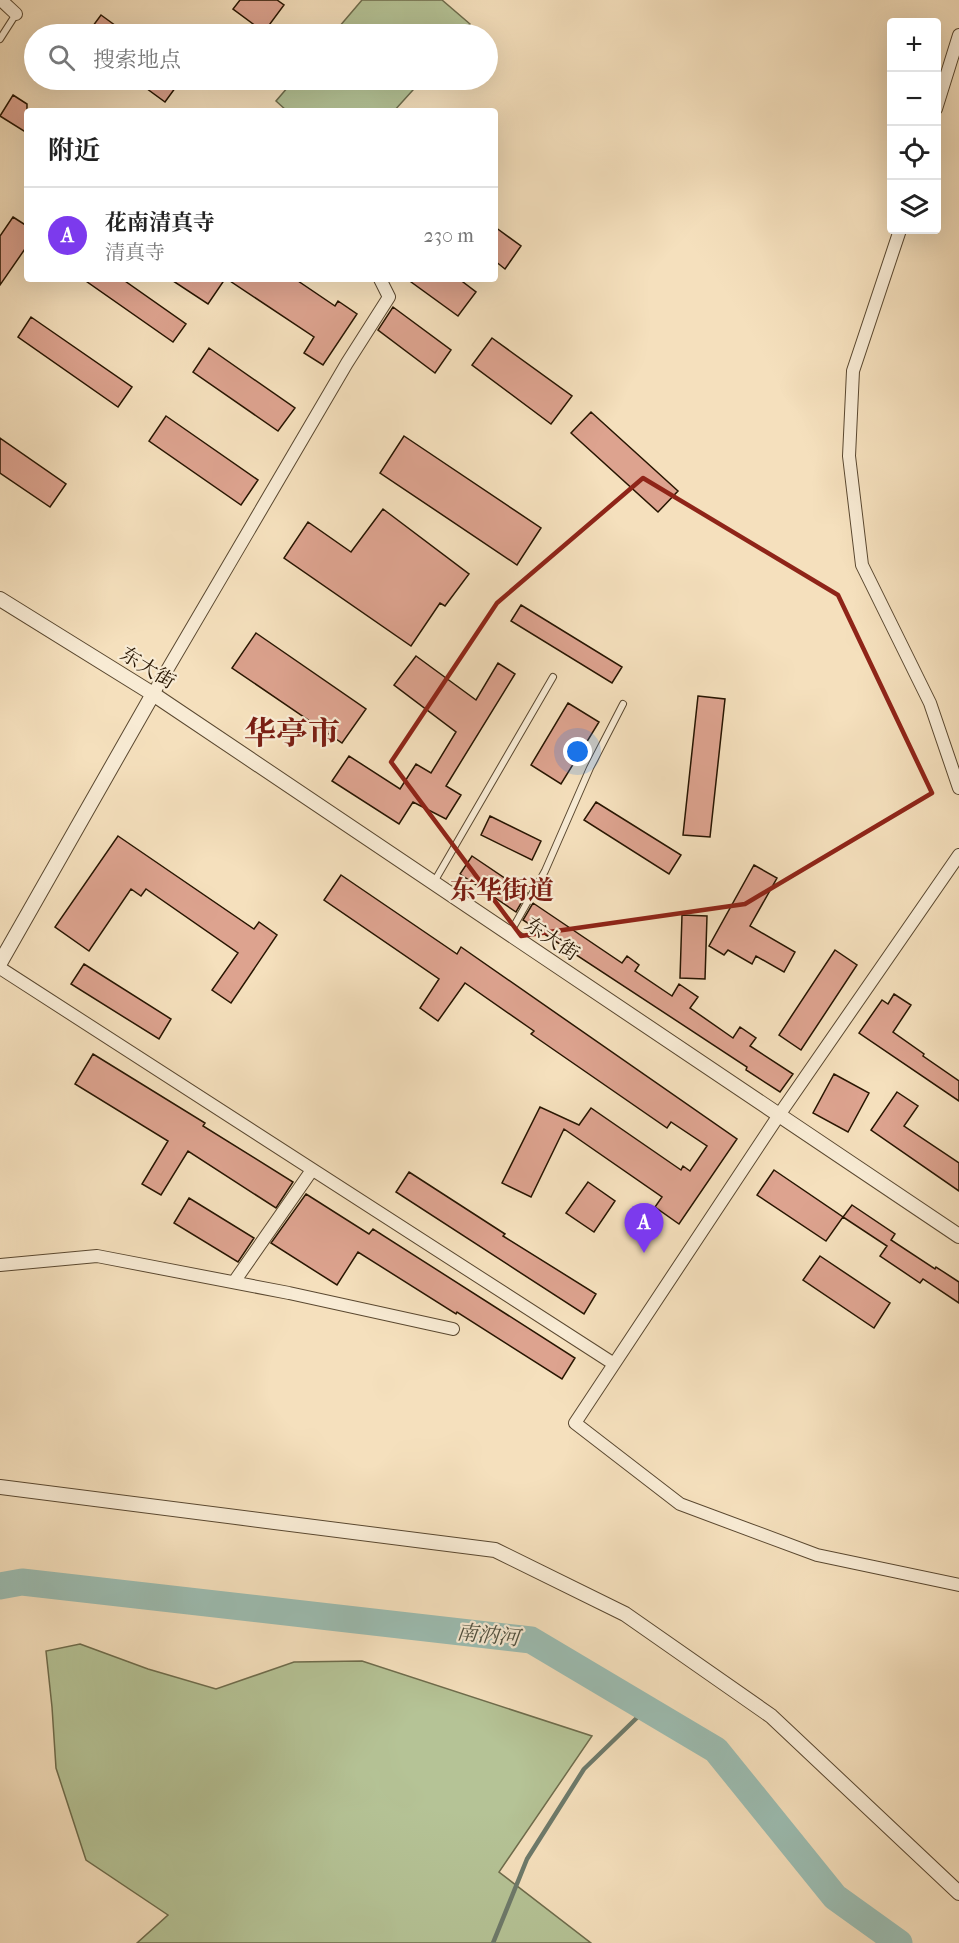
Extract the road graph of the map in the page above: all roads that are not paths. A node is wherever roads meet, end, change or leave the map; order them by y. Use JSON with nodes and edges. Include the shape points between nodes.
{"nodes":[{"id":1,"x":1,"y":0,"type":"edge"},
{"id":2,"x":16,"y":14,"type":"joint"},
{"id":3,"x":959,"y":35,"type":"edge"},
{"id":4,"x":0,"y":39,"type":"edge"},
{"id":5,"x":941,"y":93,"type":"edge"},
{"id":6,"x":899,"y":234,"type":"edge"},
{"id":7,"x":382,"y":282,"type":"edge"},
{"id":8,"x":0,"y":599,"type":"edge"},
{"id":9,"x":553,"y":677,"type":"dead end"},
{"id":10,"x":153,"y":694,"type":"junction"},
{"id":11,"x":623,"y":704,"type":"dead end"},
{"id":12,"x":959,"y":788,"type":"edge"},
{"id":13,"x":959,"y":855,"type":"edge"},
{"id":14,"x":434,"y":883,"type":"junction"},
{"id":15,"x":510,"y":934,"type":"junction"},
{"id":16,"x":0,"y":963,"type":"edge"},
{"id":17,"x":0,"y":968,"type":"edge"},
{"id":18,"x":779,"y":1115,"type":"junction"},
{"id":19,"x":312,"y":1170,"type":"junction"},
{"id":20,"x":959,"y":1236,"type":"edge"},
{"id":21,"x":0,"y":1265,"type":"edge"},
{"id":22,"x":234,"y":1282,"type":"junction"},
{"id":23,"x":453,"y":1329,"type":"dead end"},
{"id":24,"x":614,"y":1364,"type":"junction"},
{"id":25,"x":0,"y":1487,"type":"edge"},
{"id":26,"x":959,"y":1585,"type":"edge"},
{"id":27,"x":959,"y":1893,"type":"edge"}],
"edges":[{"from":1,"to":2,"type":"street"},
{"from":2,"to":4,"type":"lane"},
{"from":3,"to":5,"type":"street"},
{"from":6,"to":12,"type":"street","via":[[853,371],[849,456],[862,565],[930,703]]},
{"from":7,"to":10,"type":"street","via":[[389,297]]},
{"from":8,"to":10,"type":"street","name":"东大街"},
{"from":9,"to":14,"type":"lane"},
{"from":10,"to":14,"type":"street","name":"东大街"},
{"from":10,"to":16,"type":"street"},
{"from":11,"to":15,"type":"lane"},
{"from":13,"to":18,"type":"street"},
{"from":14,"to":15,"type":"street","name":"东大街"},
{"from":15,"to":18,"type":"street","name":"东大街"},
{"from":17,"to":19,"type":"street"},
{"from":18,"to":20,"type":"street","name":"东大街"},
{"from":18,"to":24,"type":"street"},
{"from":19,"to":22,"type":"street"},
{"from":19,"to":24,"type":"street"},
{"from":21,"to":22,"type":"street","via":[[97,1256]]},
{"from":22,"to":23,"type":"street"},
{"from":24,"to":26,"type":"street","via":[[575,1423],[680,1504],[817,1555]]},
{"from":25,"to":27,"type":"street","via":[[495,1550],[625,1614],[771,1716]]}]}
